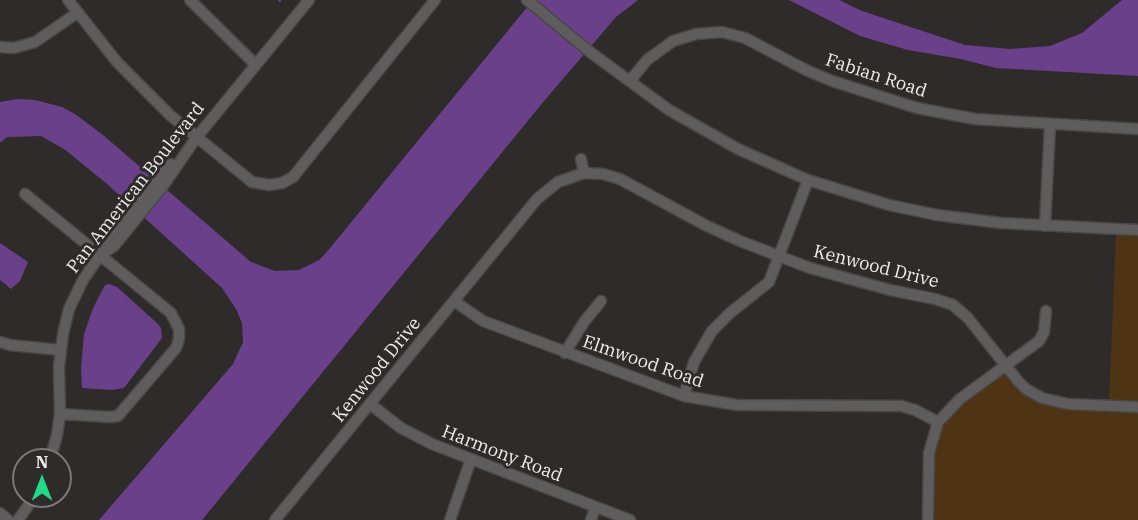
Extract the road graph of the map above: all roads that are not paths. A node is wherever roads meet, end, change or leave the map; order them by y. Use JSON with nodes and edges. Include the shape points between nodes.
{"nodes":[{"id":1,"x":68,"y":0,"type":"edge"},
{"id":2,"x":189,"y":0,"type":"edge"},
{"id":3,"x":309,"y":0,"type":"edge"},
{"id":4,"x":435,"y":0,"type":"edge"},
{"id":5,"x":527,"y":0,"type":"edge"},
{"id":6,"x":77,"y":13,"type":"junction"},
{"id":7,"x":0,"y":47,"type":"edge"},
{"id":8,"x":256,"y":65,"type":"junction"},
{"id":9,"x":630,"y":81,"type":"junction"},
{"id":10,"x":1050,"y":124,"type":"junction"},
{"id":11,"x":1138,"y":129,"type":"edge"},
{"id":12,"x":196,"y":138,"type":"junction"},
{"id":13,"x":581,"y":159,"type":"dead end"},
{"id":14,"x":584,"y":173,"type":"junction"},
{"id":15,"x":808,"y":180,"type":"junction"},
{"id":16,"x":26,"y":194,"type":"dead end"},
{"id":17,"x":1045,"y":226,"type":"junction"},
{"id":18,"x":1138,"y":230,"type":"edge"},
{"id":19,"x":100,"y":255,"type":"junction"},
{"id":20,"x":780,"y":256,"type":"junction"},
{"id":21,"x":454,"y":301,"type":"junction"},
{"id":22,"x":601,"y":301,"type":"dead end"},
{"id":23,"x":1046,"y":311,"type":"dead end"},
{"id":24,"x":0,"y":342,"type":"edge"},
{"id":25,"x":60,"y":350,"type":"junction"},
{"id":26,"x":565,"y":353,"type":"junction"},
{"id":27,"x":1005,"y":366,"type":"junction"},
{"id":28,"x":684,"y":396,"type":"junction"},
{"id":29,"x":370,"y":404,"type":"junction"},
{"id":30,"x":1138,"y":407,"type":"edge"},
{"id":31,"x":60,"y":414,"type":"junction"},
{"id":32,"x":938,"y":422,"type":"junction"},
{"id":33,"x":54,"y":448,"type":"edge"},
{"id":34,"x":471,"y":459,"type":"junction"},
{"id":35,"x":595,"y":508,"type":"junction"},
{"id":36,"x":0,"y":513,"type":"edge"},
{"id":37,"x":9,"y":520,"type":"edge"},
{"id":38,"x":275,"y":520,"type":"edge"},
{"id":39,"x":450,"y":520,"type":"edge"},
{"id":40,"x":591,"y":520,"type":"edge"},
{"id":41,"x":630,"y":520,"type":"edge"},
{"id":42,"x":928,"y":520,"type":"edge"}],
"edges":[{"from":1,"to":6,"type":"street"},
{"from":2,"to":8,"type":"street"},
{"from":3,"to":8,"type":"street","name":"Pan American Boulevard"},
{"from":4,"to":12,"type":"street","via":[[287,181],[269,185],[252,182]]},
{"from":5,"to":9,"type":"street"},
{"from":6,"to":7,"type":"street","via":[[35,42]]},
{"from":6,"to":12,"type":"street","via":[[132,79]]},
{"from":8,"to":12,"type":"street","name":"Pan American Boulevard"},
{"from":9,"to":10,"type":"street","name":"Fabian Road","via":[[647,60],[674,41],[722,32],[745,38],[832,81],[888,100],[975,119]]},
{"from":9,"to":15,"type":"street","via":[[716,138]]},
{"from":10,"to":11,"type":"street","name":"Fabian Road"},
{"from":10,"to":17,"type":"street"},
{"from":12,"to":19,"type":"street","name":"Pan American Boulevard","via":[[127,223],[107,238]]},
{"from":13,"to":14,"type":"street"},
{"from":14,"to":20,"type":"street","name":"Kenwood Drive","via":[[620,179],[707,226]]},
{"from":14,"to":21,"type":"street","name":"Kenwood Drive","via":[[558,182],[543,193]]},
{"from":15,"to":17,"type":"street","via":[[937,215]]},
{"from":15,"to":20,"type":"street"},
{"from":16,"to":19,"type":"street"},
{"from":17,"to":18,"type":"street"},
{"from":19,"to":25,"type":"street","name":"Pan American Boulevard","via":[[73,300]]},
{"from":19,"to":31,"type":"street","via":[[171,314],[178,324],[179,339],[176,348],[118,416]]},
{"from":20,"to":27,"type":"street","name":"Kenwood Drive","via":[[851,280],[953,305]]},
{"from":20,"to":28,"type":"street","via":[[766,285],[730,312],[707,338],[694,362]]},
{"from":21,"to":26,"type":"street","name":"Elmwood Road","via":[[478,319]]},
{"from":21,"to":29,"type":"street","name":"Kenwood Drive"},
{"from":22,"to":26,"type":"street"},
{"from":23,"to":27,"type":"street","via":[[1043,337]]},
{"from":24,"to":25,"type":"street"},
{"from":25,"to":31,"type":"street","name":"Pan American Boulevard"},
{"from":26,"to":28,"type":"street","name":"Elmwood Road"},
{"from":27,"to":30,"type":"street","name":"Kenwood Drive","via":[[1026,389],[1049,401]]},
{"from":27,"to":32,"type":"street","via":[[953,405]]},
{"from":28,"to":32,"type":"street","name":"Elmwood Road","via":[[737,405],[901,406]]},
{"from":29,"to":34,"type":"street","name":"Harmony Road","via":[[412,435]]},
{"from":29,"to":38,"type":"street","name":"Kenwood Drive"},
{"from":31,"to":33,"type":"street","name":"Pan American Boulevard"},
{"from":32,"to":42,"type":"street","via":[[929,453]]},
{"from":34,"to":35,"type":"street","name":"Harmony Road"},
{"from":34,"to":39,"type":"street"},
{"from":35,"to":40,"type":"street"},
{"from":35,"to":41,"type":"street","name":"Harmony Road"},
{"from":36,"to":37,"type":"street"}]}
